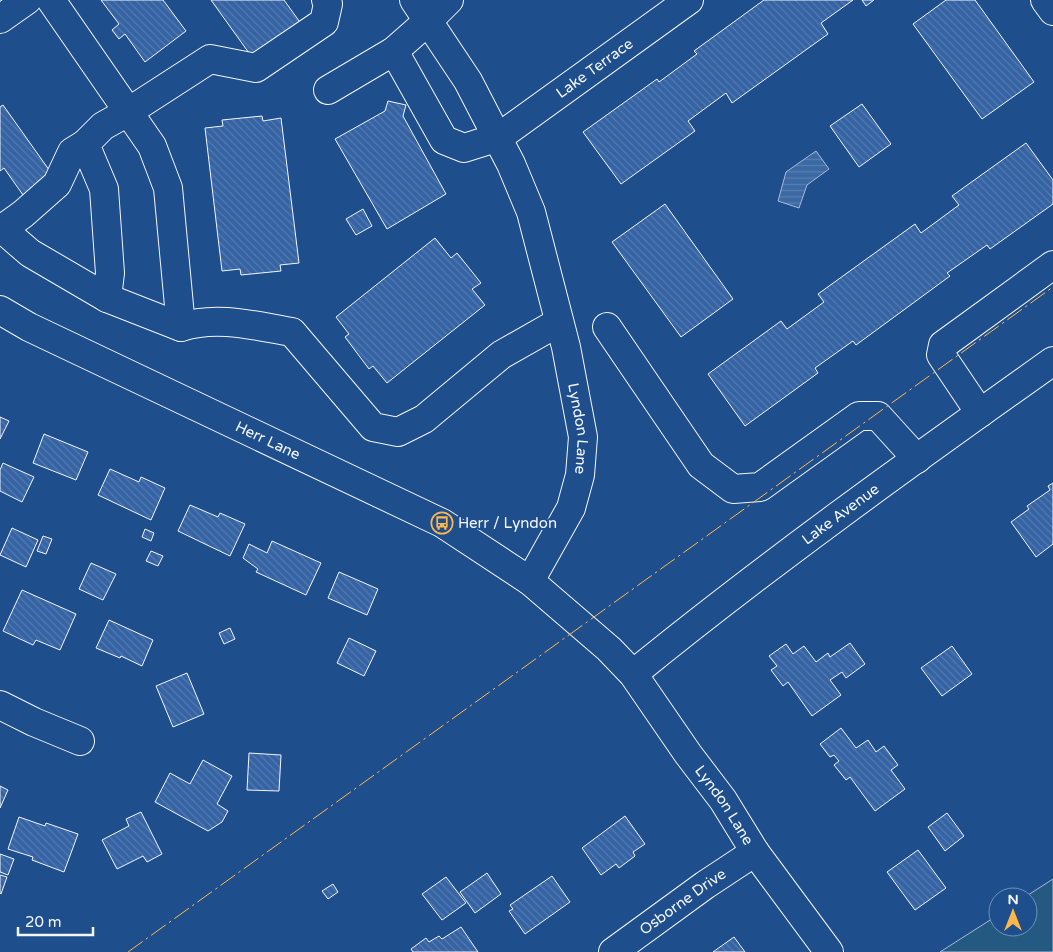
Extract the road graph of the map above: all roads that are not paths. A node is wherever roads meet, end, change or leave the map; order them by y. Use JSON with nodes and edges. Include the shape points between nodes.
{"nodes":[{"id":1,"x":27,"y":0,"type":"edge"},
{"id":2,"x":51,"y":0,"type":"edge"},
{"id":3,"x":326,"y":0,"type":"edge"},
{"id":4,"x":449,"y":0,"type":"edge"},
{"id":5,"x":689,"y":0,"type":"edge"},
{"id":6,"x":1045,"y":0,"type":"edge"},
{"id":7,"x":421,"y":11,"type":"edge"},
{"id":8,"x":1053,"y":11,"type":"edge"},
{"id":9,"x":0,"y":18,"type":"edge"},
{"id":10,"x":394,"y":51,"type":"junction"},
{"id":11,"x":328,"y":90,"type":"dead end"},
{"id":12,"x":128,"y":112,"type":"junction"},
{"id":13,"x":498,"y":137,"type":"junction"},
{"id":14,"x":85,"y":144,"type":"junction"},
{"id":15,"x":1,"y":228,"type":"edge"},
{"id":16,"x":1053,"y":265,"type":"edge"},
{"id":17,"x":107,"y":298,"type":"junction"},
{"id":18,"x":0,"y":310,"type":"edge"},
{"id":19,"x":559,"y":322,"type":"junction"},
{"id":20,"x":181,"y":327,"type":"junction"},
{"id":21,"x":607,"y":327,"type":"dead end"},
{"id":22,"x":1053,"y":361,"type":"edge"},
{"id":23,"x":980,"y":413,"type":"junction"},
{"id":24,"x":917,"y":459,"type":"junction"},
{"id":25,"x":530,"y":581,"type":"junction"},
{"id":26,"x":633,"y":674,"type":"junction"},
{"id":27,"x":0,"y":705,"type":"edge"},
{"id":28,"x":80,"y":741,"type":"dead end"},
{"id":29,"x":755,"y":852,"type":"junction"},
{"id":30,"x":612,"y":952,"type":"edge"},
{"id":31,"x":829,"y":952,"type":"edge"}],
"edges":[{"from":1,"to":9,"type":"street"},
{"from":2,"to":12,"type":"street"},
{"from":3,"to":12,"type":"street","via":[[324,22],[256,68],[210,59]]},
{"from":4,"to":7,"type":"street"},
{"from":5,"to":13,"type":"street","name":"Lake Terrace"},
{"from":6,"to":8,"type":"street"},
{"from":7,"to":10,"type":"street"},
{"from":7,"to":13,"type":"street","name":"Lyndon Lane","via":[[468,81]]},
{"from":10,"to":11,"type":"street"},
{"from":10,"to":13,"type":"street","name":"Lake Terrace","via":[[444,140],[464,148]]},
{"from":12,"to":14,"type":"street","via":[[103,126]]},
{"from":12,"to":20,"type":"street","via":[[152,146],[168,188]]},
{"from":13,"to":19,"type":"street","name":"Lyndon Lane","via":[[531,212]]},
{"from":14,"to":15,"type":"street","via":[[72,152],[57,184],[23,214]]},
{"from":14,"to":17,"type":"street","via":[[104,190],[110,274]]},
{"from":15,"to":17,"type":"street","via":[[30,253]]},
{"from":16,"to":23,"type":"street","via":[[943,345],[941,355]]},
{"from":17,"to":20,"type":"street"},
{"from":18,"to":25,"type":"street","name":"Herr Lane","via":[[47,336],[442,523]]},
{"from":19,"to":20,"type":"street","via":[[501,355],[424,419],[398,432],[373,427],[292,332],[230,322]]},
{"from":19,"to":25,"type":"street","name":"Lyndon Lane","via":[[583,437],[580,475],[571,508]]},
{"from":21,"to":24,"type":"street","via":[[700,465],[734,489],[760,488],[859,416],[878,416]]},
{"from":22,"to":23,"type":"street","name":"Lake Avenue"},
{"from":23,"to":24,"type":"street","name":"Lake Avenue"},
{"from":24,"to":26,"type":"street","name":"Lake Avenue","via":[[700,620]]},
{"from":25,"to":26,"type":"street","name":"Lyndon Lane"},
{"from":26,"to":29,"type":"street","name":"Lyndon Lane","via":[[723,800]]},
{"from":27,"to":28,"type":"street"},
{"from":29,"to":30,"type":"street","name":"Osborne Drive"},
{"from":29,"to":31,"type":"street","name":"Lyndon Lane"}]}
